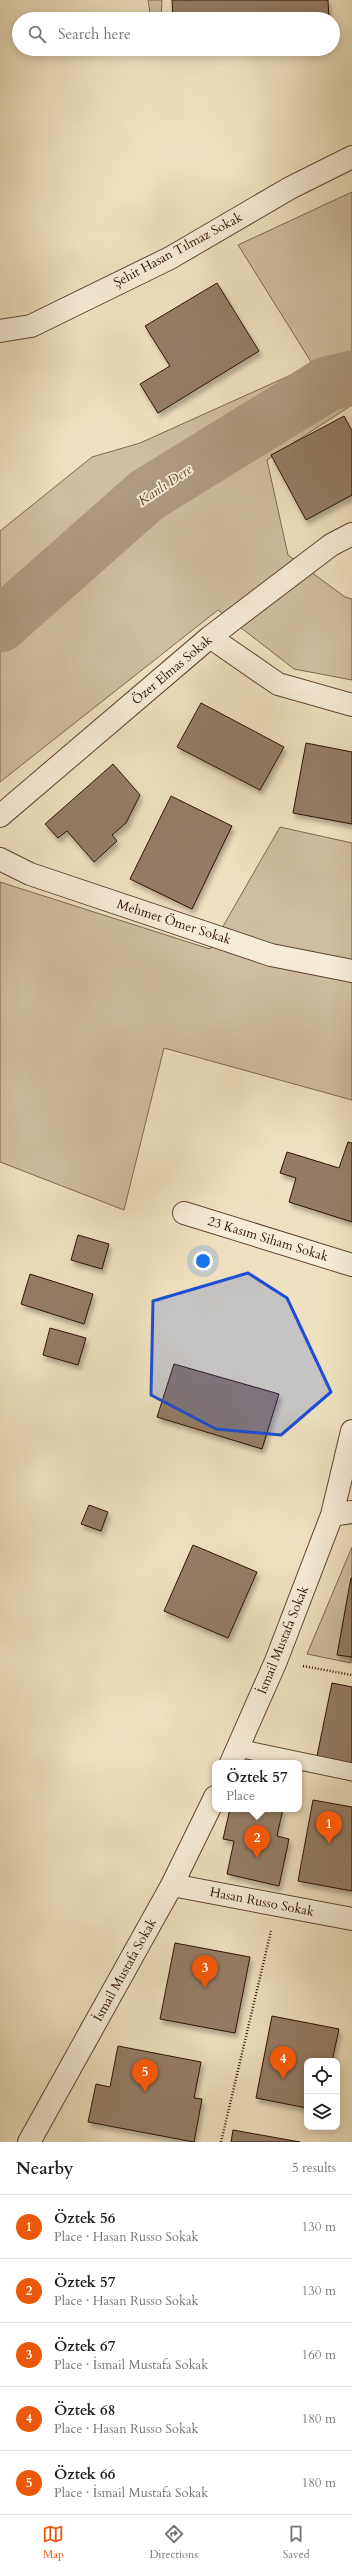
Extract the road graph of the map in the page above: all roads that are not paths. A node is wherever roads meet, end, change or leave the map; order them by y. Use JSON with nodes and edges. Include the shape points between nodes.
{"nodes":[{"id":1,"x":352,"y":158,"type":"edge"},
{"id":2,"x":0,"y":331,"type":"edge"},
{"id":3,"x":352,"y":534,"type":"edge"},
{"id":4,"x":210,"y":637,"type":"junction"},
{"id":5,"x":352,"y":705,"type":"edge"},
{"id":6,"x":0,"y":816,"type":"edge"},
{"id":7,"x":0,"y":859,"type":"edge"},
{"id":8,"x":352,"y":971,"type":"edge"},
{"id":9,"x":184,"y":1212,"type":"dead end"},
{"id":10,"x":352,"y":1265,"type":"edge"},
{"id":11,"x":352,"y":1431,"type":"edge"},
{"id":12,"x":342,"y":1513,"type":"edge"},
{"id":13,"x":235,"y":1756,"type":"edge"},
{"id":14,"x":264,"y":1760,"type":"edge"},
{"id":15,"x":302,"y":1765,"type":"edge"},
{"id":16,"x":352,"y":1772,"type":"edge"},
{"id":17,"x":212,"y":1802,"type":"edge"},
{"id":18,"x":172,"y":1884,"type":"junction"},
{"id":19,"x":352,"y":1919,"type":"edge"},
{"id":20,"x":30,"y":2142,"type":"edge"}],
"edges":[{"from":1,"to":2,"type":"street","name":"Şehit Hasan Tılmaz Sokak","via":[[290,188],[170,258],[31,326]]},
{"from":3,"to":4,"type":"street","name":"Özer Elmas Sokak","via":[[331,545]]},
{"from":4,"to":5,"type":"street","via":[[278,684]]},
{"from":4,"to":6,"type":"street","name":"Özer Elmas Sokak"},
{"from":7,"to":8,"type":"street","name":"Mehmet Ömer Sokak","via":[[30,874],[271,954]]},
{"from":9,"to":10,"type":"street","name":"23 Kasım Siham Sokak"},
{"from":11,"to":12,"type":"street","name":"İsmail Mustafa Sokak"},
{"from":12,"to":13,"type":"street","name":"İsmail Mustafa Sokak"},
{"from":13,"to":14,"type":"lane"},
{"from":15,"to":16,"type":"lane"},
{"from":17,"to":18,"type":"street","name":"İsmail Mustafa Sokak"},
{"from":18,"to":19,"type":"street","name":"Hasan Russo Sokak"},
{"from":18,"to":20,"type":"street","name":"İsmail Mustafa Sokak"}]}
